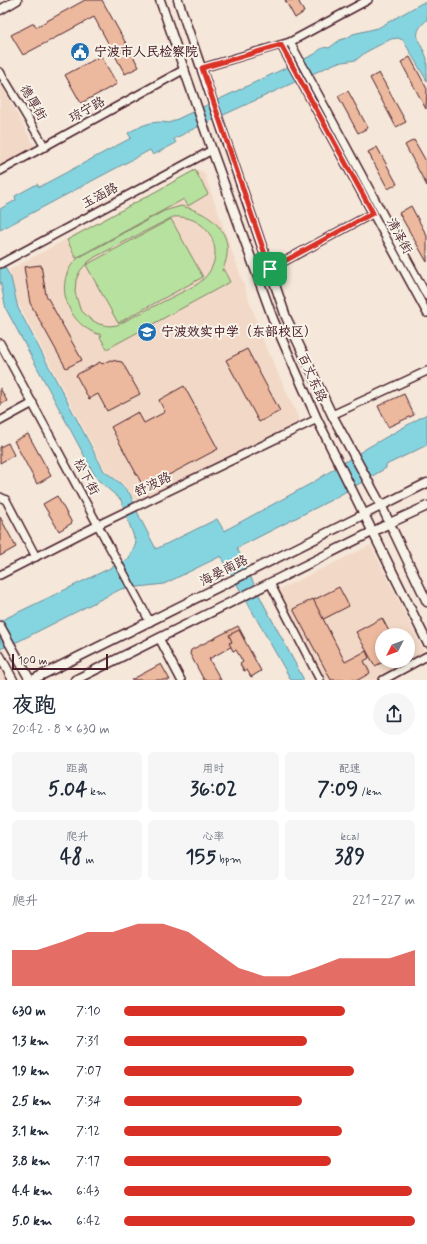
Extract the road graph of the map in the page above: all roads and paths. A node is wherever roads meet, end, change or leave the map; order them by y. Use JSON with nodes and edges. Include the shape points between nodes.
{"nodes":[{"id":1,"x":17,"y":0,"type":"edge"},
{"id":2,"x":160,"y":0,"type":"edge"},
{"id":3,"x":178,"y":0,"type":"edge"},
{"id":4,"x":368,"y":0,"type":"edge"},
{"id":5,"x":0,"y":10,"type":"edge"},
{"id":6,"x":290,"y":42,"type":"junction"},
{"id":7,"x":281,"y":45,"type":"junction"},
{"id":8,"x":202,"y":68,"type":"junction"},
{"id":9,"x":185,"y":69,"type":"junction"},
{"id":10,"x":0,"y":72,"type":"edge"},
{"id":11,"x":45,"y":147,"type":"junction"},
{"id":12,"x":212,"y":150,"type":"junction"},
{"id":13,"x":0,"y":171,"type":"edge"},
{"id":14,"x":373,"y":213,"type":"junction"},
{"id":15,"x":0,"y":264,"type":"edge"},
{"id":16,"x":270,"y":269,"type":"junction"},
{"id":17,"x":427,"y":296,"type":"edge"},
{"id":18,"x":427,"y":313,"type":"edge"},
{"id":19,"x":0,"y":343,"type":"edge"},
{"id":20,"x":427,"y":371,"type":"edge"},
{"id":21,"x":33,"y":404,"type":"junction"},
{"id":22,"x":332,"y":415,"type":"junction"},
{"id":23,"x":317,"y":419,"type":"junction"},
{"id":24,"x":0,"y":421,"type":"edge"},
{"id":25,"x":427,"y":483,"type":"edge"},
{"id":26,"x":0,"y":497,"type":"edge"},
{"id":27,"x":381,"y":505,"type":"junction"},
{"id":28,"x":427,"y":506,"type":"edge"},
{"id":29,"x":364,"y":513,"type":"junction"},
{"id":30,"x":390,"y":523,"type":"junction"},
{"id":31,"x":98,"y":525,"type":"junction"},
{"id":32,"x":373,"y":532,"type":"junction"},
{"id":33,"x":36,"y":557,"type":"junction"},
{"id":34,"x":0,"y":575,"type":"edge"},
{"id":35,"x":270,"y":583,"type":"junction"},
{"id":36,"x":427,"y":602,"type":"edge"},
{"id":37,"x":150,"y":622,"type":"junction"},
{"id":38,"x":0,"y":626,"type":"edge"},
{"id":39,"x":159,"y":638,"type":"junction"},
{"id":40,"x":427,"y":642,"type":"edge"},
{"id":41,"x":0,"y":656,"type":"edge"},
{"id":42,"x":427,"y":656,"type":"edge"},
{"id":43,"x":13,"y":680,"type":"edge"},
{"id":44,"x":31,"y":680,"type":"edge"},
{"id":45,"x":75,"y":680,"type":"edge"},
{"id":46,"x":181,"y":680,"type":"edge"},
{"id":47,"x":320,"y":680,"type":"edge"},
{"id":48,"x":383,"y":680,"type":"edge"}],
"edges":[{"from":1,"to":5,"type":"main road"},
{"from":2,"to":9,"type":"main road","name":"百丈东路"},
{"from":3,"to":8,"type":"main road","name":"百丈东路"},
{"from":4,"to":6,"type":"street"},
{"from":6,"to":7,"type":"street"},
{"from":6,"to":17,"type":"street","name":"清泽街"},
{"from":7,"to":8,"type":"street"},
{"from":7,"to":14,"type":"street","name":"清泽街"},
{"from":8,"to":16,"type":"main road","name":"百丈东路"},
{"from":9,"to":11,"type":"street","name":"琼宁路"},
{"from":9,"to":12,"type":"main road","name":"百丈东路"},
{"from":10,"to":11,"type":"street","name":"德厚街"},
{"from":11,"to":13,"type":"street","name":"琼宁路"},
{"from":12,"to":15,"type":"street","name":"玉涵路"},
{"from":12,"to":23,"type":"main road","name":"百丈东路","via":[[273,319]]},
{"from":14,"to":16,"type":"street"},
{"from":14,"to":18,"type":"street","name":"清泽街"},
{"from":16,"to":22,"type":"main road","name":"百丈东路","via":[[286,317]]},
{"from":19,"to":21,"type":"street","name":"松下街"},
{"from":20,"to":22,"type":"street"},
{"from":21,"to":24,"type":"street"},
{"from":21,"to":31,"type":"street","name":"松下街"},
{"from":22,"to":27,"type":"main road","name":"百丈东路"},
{"from":23,"to":29,"type":"main road","name":"百丈东路"},
{"from":23,"to":31,"type":"street","name":"舒波路"},
{"from":25,"to":27,"type":"main road","name":"海晏南路"},
{"from":26,"to":33,"type":"street","via":[[6,500]]},
{"from":27,"to":29,"type":"main road","name":"海晏南路"},
{"from":27,"to":30,"type":"main road","name":"百丈东路"},
{"from":28,"to":30,"type":"main road"},
{"from":29,"to":32,"type":"main road","name":"百丈东路"},
{"from":29,"to":37,"type":"main road","name":"海晏南路"},
{"from":30,"to":32,"type":"main road"},
{"from":30,"to":36,"type":"main road","name":"百丈东路"},
{"from":31,"to":33,"type":"street","name":"舒波路"},
{"from":31,"to":37,"type":"street","name":"松下街"},
{"from":32,"to":35,"type":"main road"},
{"from":32,"to":40,"type":"main road","name":"百丈东路"},
{"from":33,"to":34,"type":"street","name":"舒波路"},
{"from":35,"to":39,"type":"main road"},
{"from":35,"to":47,"type":"street"},
{"from":37,"to":44,"type":"main road","name":"海晏南路"},
{"from":38,"to":44,"type":"main road"},
{"from":39,"to":45,"type":"main road"},
{"from":39,"to":46,"type":"street"},
{"from":41,"to":43,"type":"main road"},
{"from":42,"to":48,"type":"street"}]}
